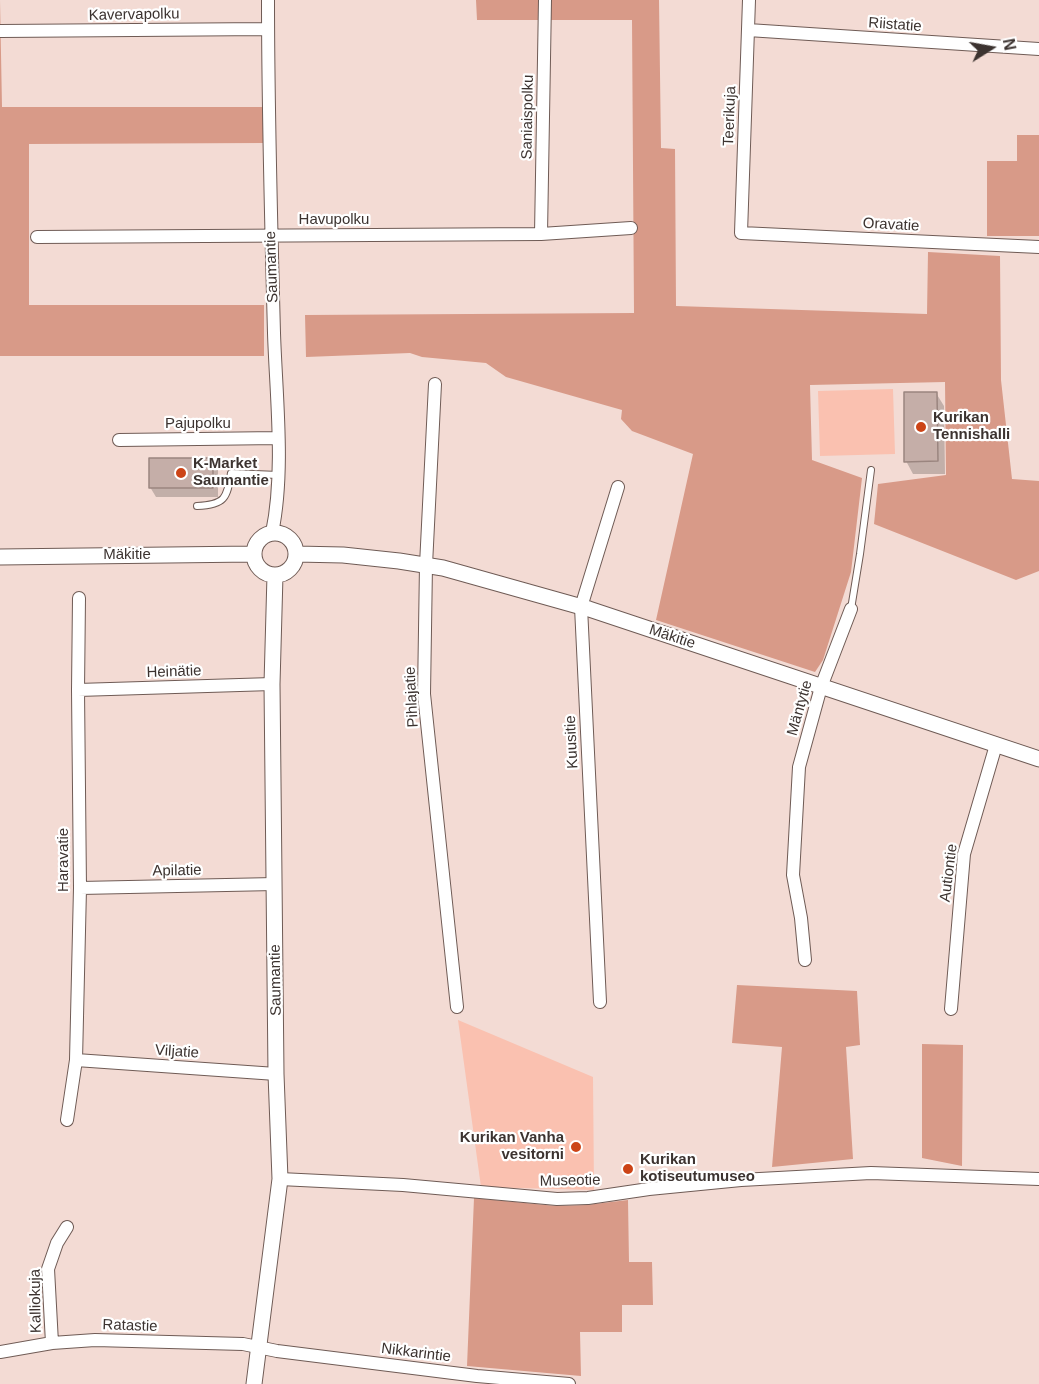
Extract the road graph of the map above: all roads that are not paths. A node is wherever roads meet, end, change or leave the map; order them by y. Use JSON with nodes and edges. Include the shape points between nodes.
{"nodes":[{"id":1,"x":268,"y":0,"type":"edge"},
{"id":2,"x":545,"y":0,"type":"edge"},
{"id":3,"x":749,"y":0,"type":"edge"},
{"id":4,"x":268,"y":29,"type":"junction"},
{"id":5,"x":748,"y":30,"type":"junction"},
{"id":6,"x":0,"y":31,"type":"edge"},
{"id":7,"x":1039,"y":49,"type":"edge"},
{"id":8,"x":631,"y":228,"type":"dead end"},
{"id":9,"x":741,"y":233,"type":"joint"},
{"id":10,"x":271,"y":234,"type":"junction"},
{"id":11,"x":541,"y":234,"type":"junction"},
{"id":12,"x":37,"y":237,"type":"dead end"},
{"id":13,"x":1039,"y":246,"type":"edge"},
{"id":14,"x":435,"y":384,"type":"dead end"},
{"id":15,"x":278,"y":438,"type":"junction"},
{"id":16,"x":118,"y":440,"type":"dead end"},
{"id":17,"x":871,"y":470,"type":"dead end"},
{"id":18,"x":278,"y":475,"type":"junction"},
{"id":19,"x":618,"y":487,"type":"dead end"},
{"id":20,"x":197,"y":506,"type":"dead end"},
{"id":21,"x":272,"y":533,"type":"junction"},
{"id":22,"x":253,"y":554,"type":"junction"},
{"id":23,"x":296,"y":554,"type":"junction"},
{"id":24,"x":0,"y":557,"type":"edge"},
{"id":25,"x":426,"y":565,"type":"junction"},
{"id":26,"x":275,"y":575,"type":"junction"},
{"id":27,"x":79,"y":598,"type":"dead end"},
{"id":28,"x":581,"y":607,"type":"junction"},
{"id":29,"x":851,"y":609,"type":"joint"},
{"id":30,"x":272,"y":684,"type":"junction"},
{"id":31,"x":821,"y":687,"type":"junction"},
{"id":32,"x":78,"y":690,"type":"junction"},
{"id":33,"x":996,"y":745,"type":"junction"},
{"id":34,"x":1039,"y":759,"type":"edge"},
{"id":35,"x":275,"y":884,"type":"junction"},
{"id":36,"x":80,"y":888,"type":"junction"},
{"id":37,"x":806,"y":960,"type":"dead end"},
{"id":38,"x":600,"y":1002,"type":"dead end"},
{"id":39,"x":457,"y":1007,"type":"dead end"},
{"id":40,"x":951,"y":1009,"type":"dead end"},
{"id":41,"x":76,"y":1060,"type":"junction"},
{"id":42,"x":276,"y":1074,"type":"junction"},
{"id":43,"x":67,"y":1120,"type":"dead end"},
{"id":44,"x":280,"y":1179,"type":"junction"},
{"id":45,"x":1039,"y":1179,"type":"edge"},
{"id":46,"x":67,"y":1227,"type":"dead end"},
{"id":47,"x":52,"y":1343,"type":"junction"},
{"id":48,"x":260,"y":1347,"type":"junction"},
{"id":49,"x":0,"y":1352,"type":"edge"},
{"id":50,"x":254,"y":1384,"type":"edge"},
{"id":51,"x":569,"y":1384,"type":"edge"}],
"edges":[{"from":1,"to":4,"type":"street","name":"Saumantie"},
{"from":2,"to":11,"type":"street","name":"Saniaispolku"},
{"from":3,"to":5,"type":"street","name":"Teerikuja"},
{"from":4,"to":6,"type":"street","name":"Kavervapolku"},
{"from":4,"to":10,"type":"street","name":"Saumantie"},
{"from":5,"to":7,"type":"street","name":"Riistatie"},
{"from":5,"to":9,"type":"street","name":"Teerikuja"},
{"from":8,"to":11,"type":"street","name":"Havupolku"},
{"from":9,"to":13,"type":"street","name":"Oravatie"},
{"from":10,"to":11,"type":"street","name":"Havupolku"},
{"from":10,"to":12,"type":"street","name":"Havupolku"},
{"from":10,"to":15,"type":"street","name":"Saumantie"},
{"from":14,"to":25,"type":"street","name":"Pihlajatie"},
{"from":15,"to":16,"type":"street","name":"Pajupolku"},
{"from":15,"to":18,"type":"street","name":"Saumantie"},
{"from":17,"to":29,"type":"lane","name":"Mäntytie"},
{"from":18,"to":20,"type":"lane","via":[[231,473],[228,493],[222,499],[209,506]]},
{"from":18,"to":21,"type":"street","name":"Saumantie","via":[[278,506]]},
{"from":19,"to":28,"type":"street","name":"Kuusitie"},
{"from":21,"to":22,"type":"street","via":[[259,539]]},
{"from":21,"to":23,"type":"street","via":[[288,537]]},
{"from":22,"to":24,"type":"street","name":"Mäkitie"},
{"from":22,"to":26,"type":"street","via":[[260,569]]},
{"from":23,"to":25,"type":"street","name":"Mäkitie"},
{"from":23,"to":26,"type":"street","via":[[290,569]]},
{"from":25,"to":28,"type":"street","name":"Mäkitie"},
{"from":25,"to":39,"type":"street","name":"Pihlajatie","via":[[424,694]]},
{"from":26,"to":30,"type":"street","name":"Saumantie"},
{"from":27,"to":32,"type":"street","name":"Haravatie"},
{"from":28,"to":31,"type":"street","name":"Mäkitie"},
{"from":28,"to":38,"type":"street","name":"Kuusitie"},
{"from":29,"to":31,"type":"street","name":"Mäntytie"},
{"from":30,"to":32,"type":"street","name":"Heinätie"},
{"from":30,"to":35,"type":"street","name":"Saumantie"},
{"from":31,"to":33,"type":"street","name":"Mäkitie"},
{"from":31,"to":37,"type":"street","name":"Mäntytie","via":[[799,767],[793,875]]},
{"from":32,"to":36,"type":"street","name":"Haravatie"},
{"from":33,"to":34,"type":"street","name":"Mäkitie"},
{"from":33,"to":40,"type":"street","name":"Autiontie","via":[[964,854]]},
{"from":35,"to":36,"type":"street","name":"Apilatie"},
{"from":35,"to":42,"type":"street","name":"Saumantie"},
{"from":36,"to":41,"type":"street","name":"Haravatie"},
{"from":41,"to":42,"type":"street","name":"Viljatie"},
{"from":41,"to":43,"type":"street","name":"Haravatie"},
{"from":42,"to":44,"type":"street","name":"Saumantie"},
{"from":44,"to":45,"type":"street","name":"Museotie","via":[[557,1198],[588,1198],[741,1180],[871,1173]]},
{"from":44,"to":48,"type":"street","name":"Saumantie"},
{"from":46,"to":47,"type":"street","name":"Kalliokuja","via":[[48,1269]]},
{"from":47,"to":48,"type":"street","name":"Ratastie","via":[[95,1340]]},
{"from":47,"to":49,"type":"street","name":"Ratastie"},
{"from":48,"to":50,"type":"street","name":"Saumantie"},
{"from":48,"to":51,"type":"street","name":"Nikkarintie"}]}
